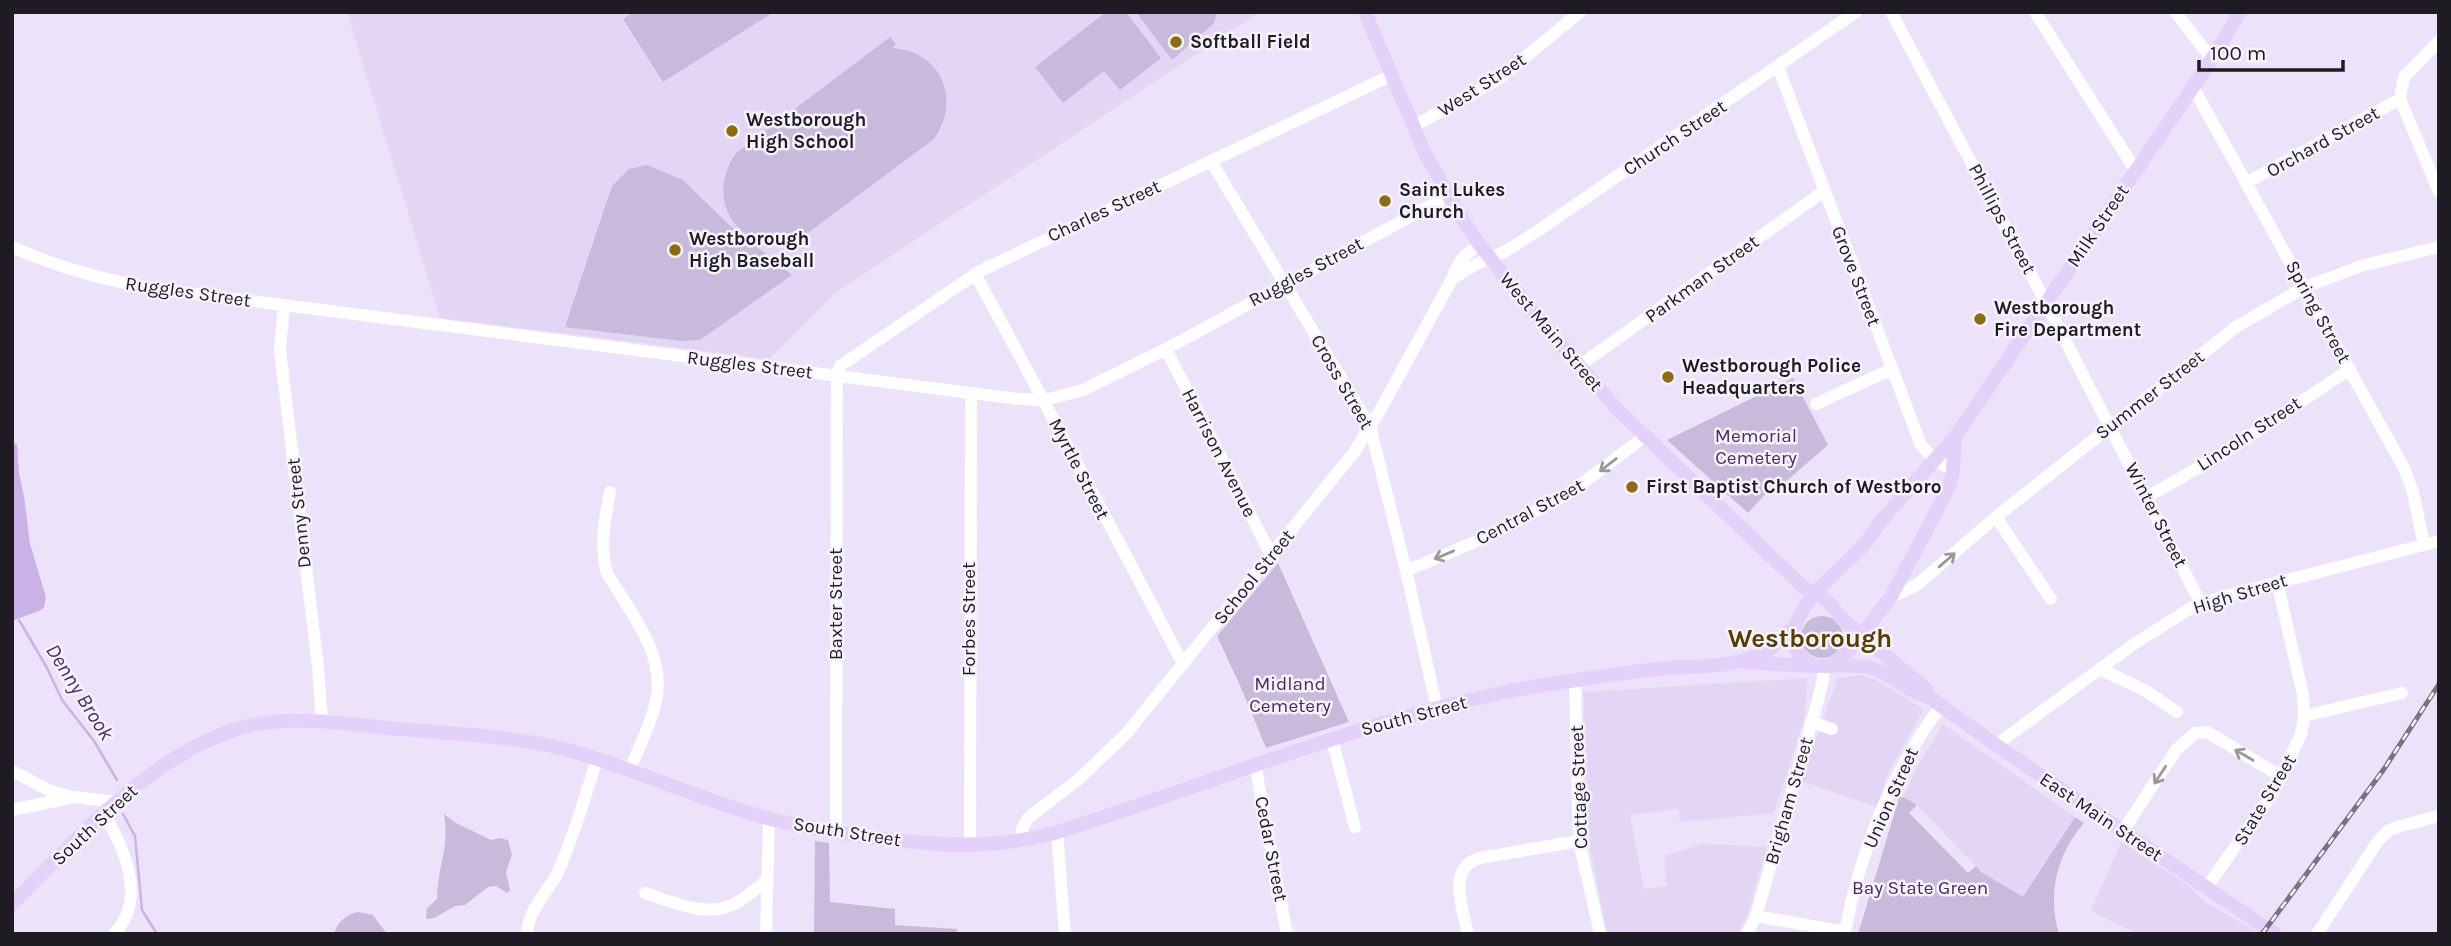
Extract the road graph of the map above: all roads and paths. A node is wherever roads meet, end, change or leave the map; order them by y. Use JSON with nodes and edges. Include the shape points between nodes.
{"nodes":[{"id":1,"x":1365,"y":12,"type":"edge"},
{"id":2,"x":1580,"y":12,"type":"edge"},
{"id":3,"x":1856,"y":12,"type":"edge"},
{"id":4,"x":1891,"y":12,"type":"edge"},
{"id":5,"x":2035,"y":12,"type":"edge"},
{"id":6,"x":2175,"y":12,"type":"edge"},
{"id":7,"x":2240,"y":12,"type":"edge"},
{"id":8,"x":1843,"y":16,"type":"edge"},
{"id":9,"x":2439,"y":41,"type":"edge"},
{"id":10,"x":2212,"y":59,"type":"junction"},
{"id":11,"x":1778,"y":67,"type":"junction"},
{"id":12,"x":1392,"y":75,"type":"junction"},
{"id":13,"x":2193,"y":87,"type":"junction"},
{"id":14,"x":2400,"y":99,"type":"junction"},
{"id":15,"x":1413,"y":127,"type":"junction"},
{"id":16,"x":1211,"y":161,"type":"junction"},
{"id":17,"x":2136,"y":171,"type":"junction"},
{"id":18,"x":2246,"y":183,"type":"junction"},
{"id":19,"x":1824,"y":191,"type":"junction"},
{"id":20,"x":2439,"y":192,"type":"edge"},
{"id":21,"x":1448,"y":196,"type":"junction"},
{"id":22,"x":1480,"y":245,"type":"junction"},
{"id":23,"x":12,"y":247,"type":"edge"},
{"id":24,"x":2439,"y":247,"type":"edge"},
{"id":25,"x":1491,"y":258,"type":"junction"},
{"id":26,"x":975,"y":274,"type":"junction"},
{"id":27,"x":1451,"y":281,"type":"junction"},
{"id":28,"x":1285,"y":283,"type":"junction"},
{"id":29,"x":2305,"y":287,"type":"junction"},
{"id":30,"x":2046,"y":303,"type":"junction"},
{"id":31,"x":284,"y":305,"type":"junction"},
{"id":32,"x":1166,"y":349,"type":"junction"},
{"id":33,"x":1579,"y":366,"type":"junction"},
{"id":34,"x":1892,"y":369,"type":"junction"},
{"id":35,"x":2350,"y":369,"type":"junction"},
{"id":36,"x":838,"y":377,"type":"junction"},
{"id":37,"x":971,"y":393,"type":"junction"},
{"id":38,"x":1045,"y":400,"type":"junction"},
{"id":39,"x":1816,"y":404,"type":"dead end"},
{"id":40,"x":1370,"y":426,"type":"junction"},
{"id":41,"x":2110,"y":426,"type":"junction"},
{"id":42,"x":1644,"y":437,"type":"junction"},
{"id":43,"x":1955,"y":438,"type":"junction"},
{"id":44,"x":1936,"y":460,"type":"junction"},
{"id":45,"x":1953,"y":471,"type":"junction"},
{"id":46,"x":610,"y":492,"type":"dead end"},
{"id":47,"x":2147,"y":497,"type":"junction"},
{"id":48,"x":1996,"y":517,"type":"junction"},
{"id":49,"x":2439,"y":541,"type":"edge"},
{"id":50,"x":2424,"y":545,"type":"junction"},
{"id":51,"x":1272,"y":557,"type":"junction"},
{"id":52,"x":1406,"y":571,"type":"junction"},
{"id":53,"x":2277,"y":582,"type":"junction"},
{"id":54,"x":1812,"y":593,"type":"junction"},
{"id":55,"x":1891,"y":597,"type":"junction"},
{"id":56,"x":2051,"y":598,"type":"dead end"},
{"id":57,"x":2201,"y":604,"type":"junction"},
{"id":58,"x":1880,"y":614,"type":"junction"},
{"id":59,"x":1842,"y":619,"type":"junction"},
{"id":60,"x":1797,"y":621,"type":"junction"},
{"id":61,"x":1861,"y":636,"type":"junction"},
{"id":62,"x":1847,"y":651,"type":"junction"},
{"id":63,"x":1886,"y":655,"type":"junction"},
{"id":64,"x":1733,"y":662,"type":"junction"},
{"id":65,"x":1183,"y":664,"type":"junction"},
{"id":66,"x":1822,"y":665,"type":"junction"},
{"id":67,"x":1868,"y":667,"type":"joint"},
{"id":68,"x":2100,"y":669,"type":"junction"},
{"id":69,"x":1575,"y":680,"type":"junction"},
{"id":70,"x":2402,"y":693,"type":"dead end"},
{"id":71,"x":1935,"y":702,"type":"junction"},
{"id":72,"x":1437,"y":708,"type":"junction"},
{"id":73,"x":2177,"y":712,"type":"dead end"},
{"id":74,"x":2304,"y":716,"type":"junction"},
{"id":75,"x":322,"y":721,"type":"junction"},
{"id":76,"x":1811,"y":722,"type":"junction"},
{"id":77,"x":1832,"y":729,"type":"dead end"},
{"id":78,"x":1332,"y":739,"type":"junction"},
{"id":79,"x":1996,"y":745,"type":"junction"},
{"id":80,"x":597,"y":759,"type":"junction"},
{"id":81,"x":1255,"y":764,"type":"junction"},
{"id":82,"x":12,"y":771,"type":"edge"},
{"id":83,"x":629,"y":771,"type":"junction"},
{"id":84,"x":2282,"y":777,"type":"junction"},
{"id":85,"x":73,"y":797,"type":"junction"},
{"id":86,"x":116,"y":802,"type":"junction"},
{"id":87,"x":12,"y":810,"type":"edge"},
{"id":88,"x":103,"y":812,"type":"junction"},
{"id":89,"x":2439,"y":816,"type":"edge"},
{"id":90,"x":769,"y":819,"type":"junction"},
{"id":91,"x":1355,"y":827,"type":"dead end"},
{"id":92,"x":2123,"y":831,"type":"junction"},
{"id":93,"x":836,"y":832,"type":"junction"},
{"id":94,"x":1057,"y":832,"type":"junction"},
{"id":95,"x":1579,"y":841,"type":"junction"},
{"id":96,"x":1020,"y":842,"type":"junction"},
{"id":97,"x":970,"y":845,"type":"junction"},
{"id":98,"x":767,"y":880,"type":"junction"},
{"id":99,"x":2207,"y":887,"type":"junction"},
{"id":100,"x":645,"y":893,"type":"dead end"},
{"id":101,"x":12,"y":904,"type":"edge"},
{"id":102,"x":1756,"y":916,"type":"junction"},
{"id":103,"x":114,"y":934,"type":"edge"},
{"id":104,"x":527,"y":934,"type":"edge"},
{"id":105,"x":766,"y":934,"type":"edge"},
{"id":106,"x":1065,"y":934,"type":"edge"},
{"id":107,"x":1287,"y":934,"type":"edge"},
{"id":108,"x":1468,"y":934,"type":"edge"},
{"id":109,"x":1600,"y":934,"type":"edge"},
{"id":110,"x":1747,"y":934,"type":"edge"},
{"id":111,"x":2275,"y":934,"type":"edge"},
{"id":112,"x":2317,"y":934,"type":"edge"}],
"edges":[{"from":1,"to":12,"type":"main road","name":"West Main Street"},
{"from":2,"to":15,"type":"street","name":"West Street","via":[[1500,78]]},
{"from":3,"to":8,"type":"street","name":"Church Street"},
{"from":4,"to":30,"type":"street","name":"Phillips Street"},
{"from":5,"to":17,"type":"street"},
{"from":6,"to":10,"type":"street"},
{"from":7,"to":10,"type":"main road","name":"Milk Street"},
{"from":8,"to":11,"type":"street","name":"Church Street"},
{"from":9,"to":14,"type":"street","via":[[2404,77]]},
{"from":10,"to":13,"type":"main road","name":"Milk Street"},
{"from":11,"to":19,"type":"street","name":"Grove Street"},
{"from":11,"to":25,"type":"street","name":"Church Street"},
{"from":12,"to":15,"type":"main road","name":"West Main Street"},
{"from":12,"to":16,"type":"street","name":"Charles Street"},
{"from":13,"to":17,"type":"main road","name":"Milk Street"},
{"from":13,"to":18,"type":"street","name":"Spring Street"},
{"from":14,"to":18,"type":"street","name":"Orchard Street"},
{"from":14,"to":20,"type":"street"},
{"from":15,"to":21,"type":"main road","name":"West Main Street"},
{"from":16,"to":26,"type":"street","name":"Charles Street"},
{"from":16,"to":28,"type":"street","name":"Cross Street"},
{"from":17,"to":30,"type":"main road","name":"Milk Street"},
{"from":18,"to":29,"type":"street","name":"Spring Street"},
{"from":19,"to":33,"type":"street","name":"Parkman Street"},
{"from":19,"to":34,"type":"street","name":"Grove Street"},
{"from":21,"to":22,"type":"main road","name":"West Main Street"},
{"from":21,"to":28,"type":"street","name":"Ruggles Street"},
{"from":22,"to":25,"type":"main road","name":"West Main Street"},
{"from":22,"to":27,"type":"street","name":"School Street","via":[[1459,260]]},
{"from":23,"to":31,"type":"street","name":"Ruggles Street","via":[[116,281]]},
{"from":24,"to":29,"type":"street","name":"Summer Street","via":[[2361,266]]},
{"from":25,"to":27,"type":"street","name":"School Street"},
{"from":25,"to":33,"type":"main road","name":"West Main Street"},
{"from":26,"to":36,"type":"street","name":"Charles Street","via":[[840,366]]},
{"from":26,"to":38,"type":"street","name":"Myrtle Street"},
{"from":27,"to":40,"type":"street","name":"School Street"},
{"from":28,"to":32,"type":"street","name":"Ruggles Street"},
{"from":28,"to":40,"type":"street","name":"Cross Street"},
{"from":29,"to":35,"type":"street","name":"Spring Street"},
{"from":29,"to":41,"type":"street","name":"Summer Street","via":[[2236,327]]},
{"from":30,"to":41,"type":"street","name":"Phillips Street"},
{"from":30,"to":43,"type":"main road","name":"Milk Street"},
{"from":31,"to":36,"type":"street","name":"Ruggles Street"},
{"from":31,"to":75,"type":"street","name":"Denny Street","via":[[280,350]]},
{"from":32,"to":38,"type":"street","name":"Ruggles Street","via":[[1083,390]]},
{"from":32,"to":51,"type":"street","name":"Harrison Avenue"},
{"from":33,"to":42,"type":"main road","name":"West Main Street"},
{"from":34,"to":39,"type":"street"},
{"from":34,"to":44,"type":"street","name":"Grove Street","via":[[1921,445]]},
{"from":35,"to":47,"type":"street","name":"Lincoln Street","via":[[2227,452]]},
{"from":35,"to":50,"type":"street","name":"Spring Street","via":[[2404,468]]},
{"from":36,"to":37,"type":"street","name":"Ruggles Street"},
{"from":36,"to":93,"type":"street","name":"Baxter Street"},
{"from":37,"to":38,"type":"street","name":"Ruggles Street"},
{"from":37,"to":97,"type":"street","name":"Forbes Street"},
{"from":38,"to":65,"type":"street","name":"Myrtle Street"},
{"from":40,"to":51,"type":"street","name":"School Street"},
{"from":40,"to":52,"type":"street","name":"Cross Street"},
{"from":41,"to":47,"type":"street","name":"Winter Street"},
{"from":41,"to":48,"type":"street","name":"Summer Street"},
{"from":42,"to":52,"type":"street","name":"Central Street","one_way":true,"via":[[1571,492],[1490,536]]},
{"from":42,"to":54,"type":"main road","name":"West Main Street"},
{"from":43,"to":44,"type":"main road","name":"Milk Street"},
{"from":43,"to":45,"type":"main road"},
{"from":44,"to":45,"type":"street","name":"Grove Street"},
{"from":44,"to":54,"type":"main road","name":"Milk Street","via":[[1858,551]]},
{"from":45,"to":55,"type":"main road"},
{"from":46,"to":83,"type":"street","via":[[604,562],[651,648],[657,673],[654,709]]},
{"from":47,"to":57,"type":"street","name":"Winter Street"},
{"from":55,"to":48,"type":"street","name":"Summer Street","one_way":true,"via":[[1917,585]]},
{"from":48,"to":56,"type":"street"},
{"from":49,"to":50,"type":"street","name":"High Street"},
{"from":50,"to":53,"type":"street","name":"High Street"},
{"from":51,"to":65,"type":"street","name":"School Street"},
{"from":52,"to":72,"type":"street","name":"Cross Street"},
{"from":53,"to":57,"type":"street","name":"High Street"},
{"from":53,"to":74,"type":"street","name":"State Street"},
{"from":54,"to":59,"type":"main road","name":"West Main Street","via":[[1837,610]]},
{"from":54,"to":60,"type":"main road","name":"Milk Street"},
{"from":55,"to":58,"type":"main road"},
{"from":57,"to":68,"type":"street","name":"High Street"},
{"from":58,"to":61,"type":"main road"},
{"from":58,"to":63,"type":"main road","via":[[1878,635]]},
{"from":59,"to":60,"type":"main road","via":[[1821,610]]},
{"from":59,"to":61,"type":"main road","name":"East Main Street"},
{"from":59,"to":62,"type":"main road","via":[[1850,636]]},
{"from":60,"to":64,"type":"main road","name":"South Street","via":[[1764,653]]},
{"from":60,"to":66,"type":"main road","via":[[1797,652]]},
{"from":61,"to":62,"type":"main road"},
{"from":61,"to":63,"type":"main road","name":"East Main Street"},
{"from":62,"to":66,"type":"main road"},
{"from":63,"to":71,"type":"main road","name":"East Main Street"},
{"from":64,"to":66,"type":"main road","name":"South Street"},
{"from":64,"to":69,"type":"main road","name":"South Street"},
{"from":65,"to":96,"type":"street","name":"School Street","via":[[1111,750],[1028,818]]},
{"from":66,"to":67,"type":"main road","name":"South Street"},
{"from":66,"to":76,"type":"street","name":"Brigham Street","via":[[1824,680]]},
{"from":67,"to":71,"type":"main road","name":"East Main Street"},
{"from":68,"to":73,"type":"street"},
{"from":68,"to":79,"type":"street","name":"High Street"},
{"from":69,"to":72,"type":"main road","name":"South Street"},
{"from":69,"to":95,"type":"street","name":"Cottage Street"},
{"from":70,"to":74,"type":"street"},
{"from":71,"to":79,"type":"main road","name":"East Main Street"},
{"from":71,"to":102,"type":"street","name":"Union Street","via":[[1887,798],[1861,869],[1845,932]]},
{"from":72,"to":78,"type":"main road","name":"South Street"},
{"from":74,"to":84,"type":"street","name":"State Street"},
{"from":75,"to":80,"type":"main road","name":"South Street","via":[[535,744]]},
{"from":75,"to":86,"type":"main road","name":"South Street","via":[[237,729],[173,760]]},
{"from":76,"to":77,"type":"street"},
{"from":76,"to":102,"type":"street","name":"Brigham Street"},
{"from":78,"to":81,"type":"main road","name":"South Street"},
{"from":78,"to":91,"type":"street"},
{"from":79,"to":92,"type":"main road","name":"East Main Street"},
{"from":80,"to":83,"type":"main road","name":"South Street"},
{"from":80,"to":104,"type":"street","via":[[563,859],[532,912]]},
{"from":81,"to":94,"type":"main road","name":"South Street"},
{"from":81,"to":107,"type":"street","name":"Cedar Street"},
{"from":82,"to":85,"type":"street"},
{"from":83,"to":90,"type":"main road","name":"South Street"},
{"from":84,"to":92,"type":"street","one_way":true,"via":[[2207,732],[2194,733],[2176,750]]},
{"from":84,"to":99,"type":"street","name":"State Street"},
{"from":85,"to":86,"type":"street"},
{"from":85,"to":87,"type":"street"},
{"from":86,"to":88,"type":"main road","name":"South Street"},
{"from":88,"to":101,"type":"main road","name":"South Street"},
{"from":88,"to":103,"type":"street","via":[[116,835],[131,883],[132,907]]},
{"from":89,"to":112,"type":"street","via":[[2388,831]]},
{"from":90,"to":93,"type":"main road","name":"South Street"},
{"from":90,"to":98,"type":"street"},
{"from":92,"to":99,"type":"main road","name":"East Main Street"},
{"from":93,"to":97,"type":"main road","name":"South Street"},
{"from":94,"to":96,"type":"main road","name":"South Street"},
{"from":94,"to":106,"type":"street"},
{"from":95,"to":108,"type":"street","via":[[1467,864],[1459,888]]},
{"from":95,"to":109,"type":"street","name":"Cottage Street"},
{"from":96,"to":97,"type":"main road","name":"South Street"},
{"from":98,"to":100,"type":"street","via":[[735,904],[719,909],[689,907]]},
{"from":98,"to":105,"type":"street"},
{"from":99,"to":111,"type":"main road","name":"East Main Street"},
{"from":102,"to":110,"type":"street","name":"Brigham Street"}]}
